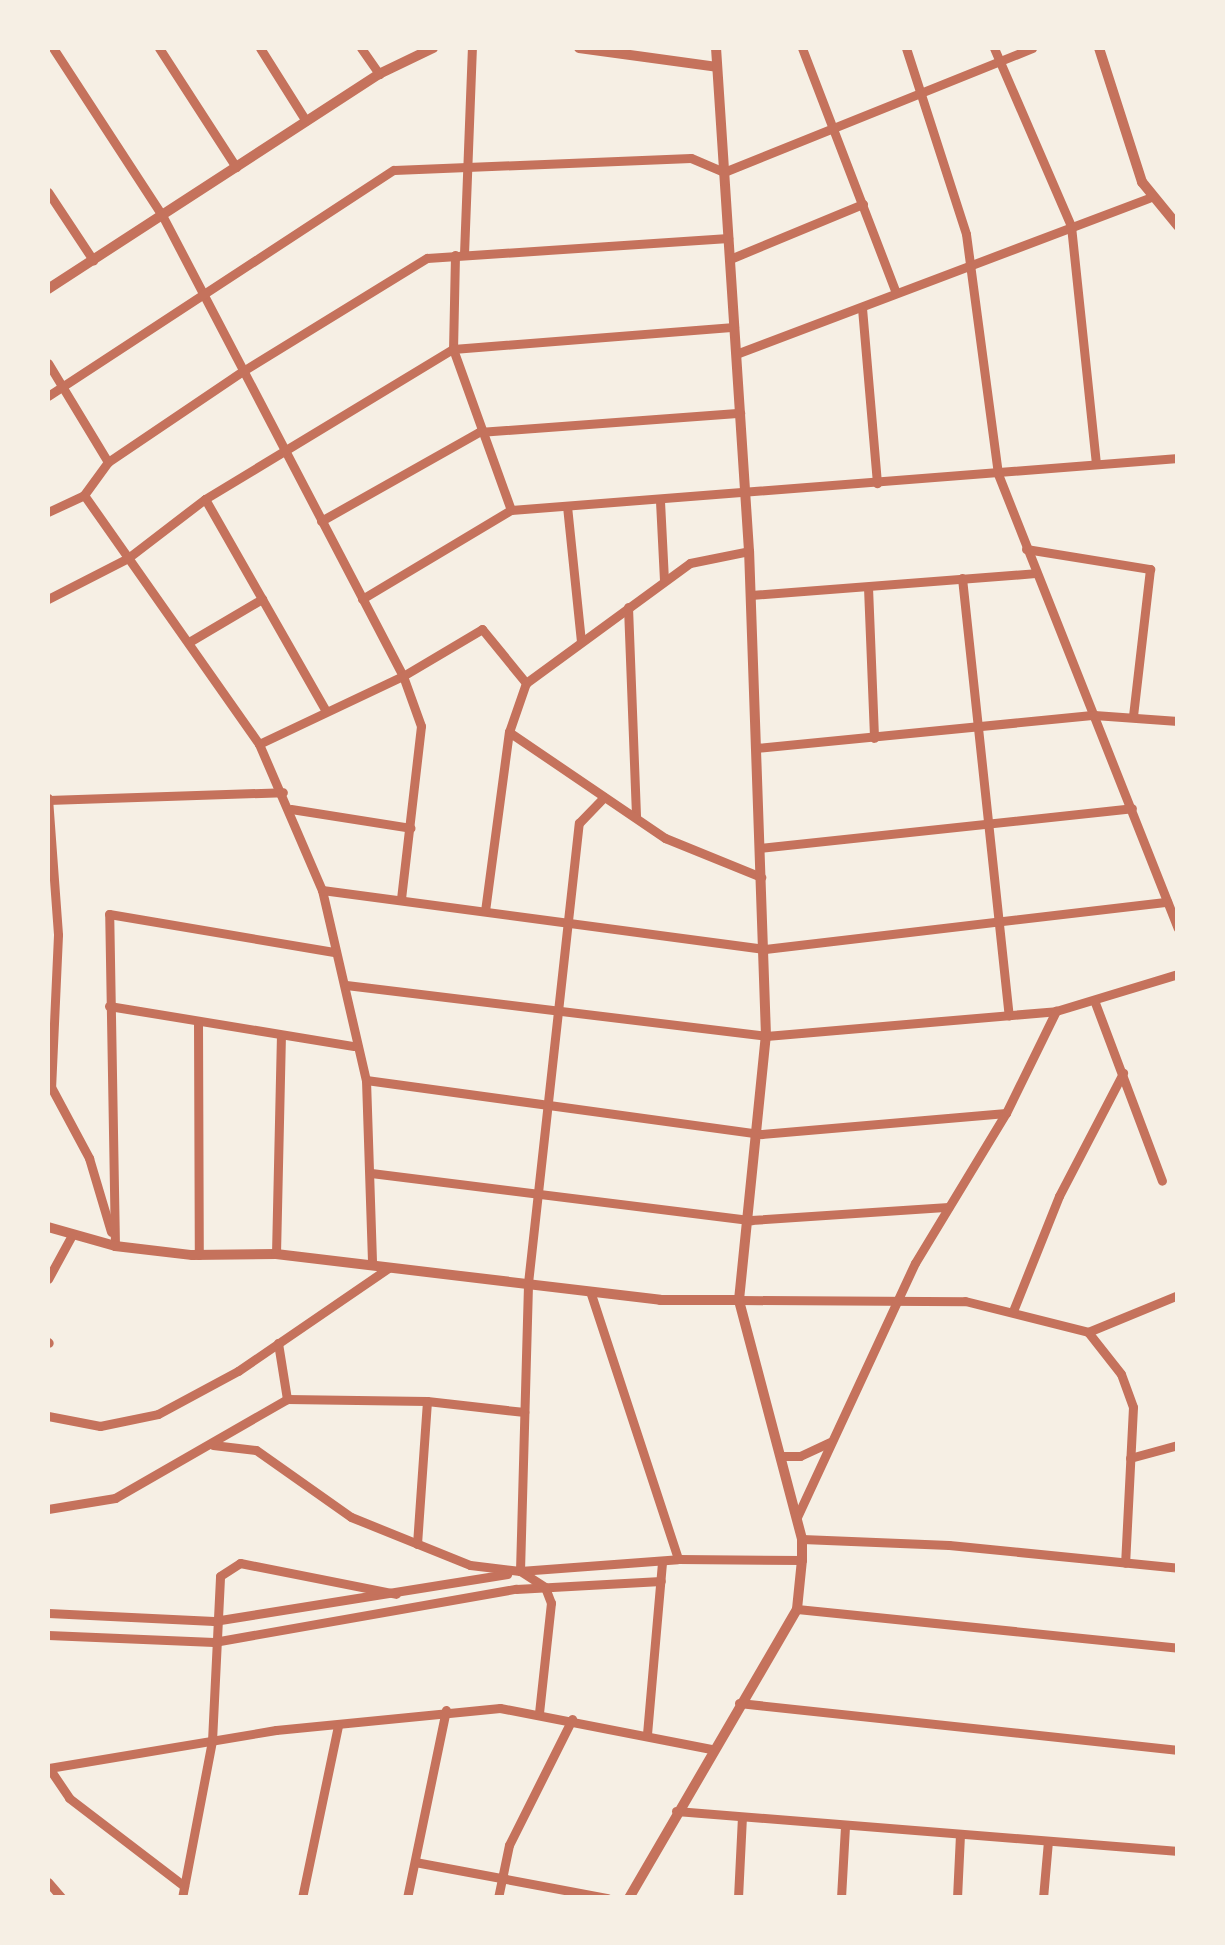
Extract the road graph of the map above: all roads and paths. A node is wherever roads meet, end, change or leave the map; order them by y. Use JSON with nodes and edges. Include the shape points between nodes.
{"nodes":[{"id":1,"x":53,"y":48,"type":"edge"},
{"id":2,"x":159,"y":48,"type":"edge"},
{"id":3,"x":260,"y":48,"type":"edge"},
{"id":4,"x":361,"y":48,"type":"edge"},
{"id":5,"x":433,"y":48,"type":"edge"},
{"id":6,"x":472,"y":48,"type":"edge"},
{"id":7,"x":579,"y":48,"type":"edge"},
{"id":8,"x":716,"y":48,"type":"edge"},
{"id":9,"x":802,"y":48,"type":"edge"},
{"id":10,"x":906,"y":48,"type":"edge"},
{"id":11,"x":994,"y":48,"type":"edge"},
{"id":12,"x":1032,"y":48,"type":"edge"},
{"id":13,"x":1099,"y":48,"type":"edge"},
{"id":14,"x":1000,"y":61,"type":"junction"},
{"id":15,"x":717,"y":67,"type":"junction"},
{"id":16,"x":379,"y":74,"type":"junction"},
{"id":17,"x":921,"y":91,"type":"junction"},
{"id":18,"x":306,"y":121,"type":"junction"},
{"id":19,"x":834,"y":128,"type":"junction"},
{"id":20,"x":236,"y":166,"type":"junction"},
{"id":21,"x":466,"y":170,"type":"junction"},
{"id":22,"x":724,"y":172,"type":"junction"},
{"id":23,"x":48,"y":192,"type":"edge"},
{"id":24,"x":1149,"y":198,"type":"junction"},
{"id":25,"x":863,"y":204,"type":"junction"},
{"id":26,"x":162,"y":215,"type":"junction"},
{"id":27,"x":1070,"y":226,"type":"junction"},
{"id":28,"x":1178,"y":226,"type":"edge"},
{"id":29,"x":728,"y":238,"type":"junction"},
{"id":30,"x":459,"y":255,"type":"junction"},
{"id":31,"x":730,"y":259,"type":"junction"},
{"id":32,"x":93,"y":260,"type":"junction"},
{"id":33,"x":972,"y":264,"type":"junction"},
{"id":34,"x":48,"y":289,"type":"edge"},
{"id":35,"x":896,"y":292,"type":"junction"},
{"id":36,"x":204,"y":295,"type":"junction"},
{"id":37,"x":862,"y":308,"type":"junction"},
{"id":38,"x":734,"y":327,"type":"junction"},
{"id":39,"x":452,"y":349,"type":"junction"},
{"id":40,"x":736,"y":354,"type":"junction"},
{"id":41,"x":48,"y":363,"type":"edge"},
{"id":42,"x":243,"y":371,"type":"junction"},
{"id":43,"x":62,"y":388,"type":"junction"},
{"id":44,"x":48,"y":396,"type":"edge"},
{"id":45,"x":740,"y":413,"type":"junction"},
{"id":46,"x":479,"y":432,"type":"junction"},
{"id":47,"x":283,"y":449,"type":"junction"},
{"id":48,"x":1178,"y":458,"type":"edge"},
{"id":49,"x":108,"y":462,"type":"junction"},
{"id":50,"x":1096,"y":463,"type":"junction"},
{"id":51,"x":998,"y":474,"type":"junction"},
{"id":52,"x":878,"y":484,"type":"junction"},
{"id":53,"x":746,"y":490,"type":"junction"},
{"id":54,"x":84,"y":495,"type":"junction"},
{"id":55,"x":205,"y":499,"type":"junction"},
{"id":56,"x":660,"y":500,"type":"junction"},
{"id":57,"x":567,"y":506,"type":"junction"},
{"id":58,"x":512,"y":510,"type":"junction"},
{"id":59,"x":48,"y":512,"type":"edge"},
{"id":60,"x":321,"y":521,"type":"junction"},
{"id":61,"x":1026,"y":549,"type":"junction"},
{"id":62,"x":749,"y":551,"type":"junction"},
{"id":63,"x":128,"y":558,"type":"junction"},
{"id":64,"x":1035,"y":573,"type":"junction"},
{"id":65,"x":962,"y":578,"type":"junction"},
{"id":66,"x":664,"y":579,"type":"junction"},
{"id":67,"x":868,"y":588,"type":"junction"},
{"id":68,"x":750,"y":595,"type":"junction"},
{"id":69,"x":48,"y":599,"type":"edge"},
{"id":70,"x":262,"y":599,"type":"junction"},
{"id":71,"x":362,"y":599,"type":"junction"},
{"id":72,"x":628,"y":606,"type":"junction"},
{"id":73,"x":581,"y":641,"type":"junction"},
{"id":74,"x":189,"y":642,"type":"junction"},
{"id":75,"x":403,"y":676,"type":"junction"},
{"id":76,"x":526,"y":683,"type":"junction"},
{"id":77,"x":326,"y":710,"type":"junction"},
{"id":78,"x":1094,"y":715,"type":"junction"},
{"id":79,"x":1133,"y":716,"type":"junction"},
{"id":80,"x":1178,"y":721,"type":"edge"},
{"id":81,"x":980,"y":725,"type":"junction"},
{"id":82,"x":509,"y":732,"type":"junction"},
{"id":83,"x":874,"y":738,"type":"junction"},
{"id":84,"x":259,"y":744,"type":"junction"},
{"id":85,"x":756,"y":748,"type":"junction"},
{"id":86,"x":282,"y":792,"type":"junction"},
{"id":87,"x":604,"y":797,"type":"junction"},
{"id":88,"x":48,"y":800,"type":"edge"},
{"id":89,"x":1132,"y":808,"type":"junction"},
{"id":90,"x":290,"y":810,"type":"junction"},
{"id":91,"x":636,"y":817,"type":"junction"},
{"id":92,"x":988,"y":824,"type":"junction"},
{"id":93,"x":411,"y":828,"type":"junction"},
{"id":94,"x":760,"y":848,"type":"junction"},
{"id":95,"x":761,"y":877,"type":"junction"},
{"id":96,"x":322,"y":890,"type":"junction"},
{"id":97,"x":402,"y":900,"type":"junction"},
{"id":98,"x":1167,"y":902,"type":"junction"},
{"id":99,"x":485,"y":911,"type":"junction"},
{"id":100,"x":999,"y":920,"type":"junction"},
{"id":101,"x":566,"y":924,"type":"junction"},
{"id":102,"x":1178,"y":928,"type":"edge"},
{"id":103,"x":764,"y":948,"type":"junction"},
{"id":104,"x":334,"y":952,"type":"junction"},
{"id":105,"x":1178,"y":974,"type":"edge"},
{"id":106,"x":346,"y":984,"type":"junction"},
{"id":107,"x":1094,"y":1000,"type":"junction"},
{"id":108,"x":51,"y":1001,"type":"edge"},
{"id":109,"x":109,"y":1006,"type":"junction"},
{"id":110,"x":1056,"y":1011,"type":"junction"},
{"id":111,"x":556,"y":1014,"type":"junction"},
{"id":112,"x":1009,"y":1015,"type":"junction"},
{"id":113,"x":198,"y":1022,"type":"junction"},
{"id":114,"x":281,"y":1036,"type":"junction"},
{"id":115,"x":766,"y":1036,"type":"junction"},
{"id":116,"x":354,"y":1046,"type":"junction"},
{"id":117,"x":1123,"y":1074,"type":"junction"},
{"id":118,"x":366,"y":1080,"type":"junction"},
{"id":119,"x":49,"y":1087,"type":"edge"},
{"id":120,"x":548,"y":1104,"type":"junction"},
{"id":121,"x":1006,"y":1113,"type":"junction"},
{"id":122,"x":761,"y":1134,"type":"junction"},
{"id":123,"x":371,"y":1172,"type":"junction"},
{"id":124,"x":1162,"y":1181,"type":"dead end"},
{"id":125,"x":537,"y":1196,"type":"junction"},
{"id":126,"x":949,"y":1207,"type":"junction"},
{"id":127,"x":751,"y":1220,"type":"junction"},
{"id":128,"x":48,"y":1227,"type":"edge"},
{"id":129,"x":72,"y":1235,"type":"junction"},
{"id":130,"x":115,"y":1246,"type":"junction"},
{"id":131,"x":276,"y":1254,"type":"junction"},
{"id":132,"x":199,"y":1255,"type":"junction"},
{"id":133,"x":372,"y":1265,"type":"junction"},
{"id":134,"x":390,"y":1267,"type":"junction"},
{"id":135,"x":48,"y":1279,"type":"edge"},
{"id":136,"x":528,"y":1283,"type":"junction"},
{"id":137,"x":590,"y":1291,"type":"junction"},
{"id":138,"x":1178,"y":1295,"type":"edge"},
{"id":139,"x":900,"y":1296,"type":"junction"},
{"id":140,"x":739,"y":1300,"type":"junction"},
{"id":141,"x":1012,"y":1312,"type":"junction"},
{"id":142,"x":1088,"y":1332,"type":"junction"},
{"id":143,"x":278,"y":1343,"type":"junction"},
{"id":144,"x":288,"y":1399,"type":"junction"},
{"id":145,"x":427,"y":1401,"type":"junction"},
{"id":146,"x":524,"y":1412,"type":"junction"},
{"id":147,"x":48,"y":1416,"type":"edge"},
{"id":148,"x":832,"y":1441,"type":"junction"},
{"id":149,"x":213,"y":1445,"type":"junction"},
{"id":150,"x":1178,"y":1446,"type":"edge"},
{"id":151,"x":781,"y":1456,"type":"junction"},
{"id":152,"x":1130,"y":1458,"type":"junction"},
{"id":153,"x":48,"y":1509,"type":"edge"},
{"id":154,"x":797,"y":1516,"type":"junction"},
{"id":155,"x":802,"y":1539,"type":"junction"},
{"id":156,"x":417,"y":1544,"type":"junction"},
{"id":157,"x":678,"y":1559,"type":"junction"},
{"id":158,"x":802,"y":1560,"type":"junction"},
{"id":159,"x":662,"y":1562,"type":"junction"},
{"id":160,"x":1126,"y":1563,"type":"junction"},
{"id":161,"x":1178,"y":1568,"type":"edge"},
{"id":162,"x":520,"y":1572,"type":"junction"},
{"id":163,"x":660,"y":1580,"type":"junction"},
{"id":164,"x":544,"y":1587,"type":"junction"},
{"id":165,"x":396,"y":1594,"type":"junction"},
{"id":166,"x":798,"y":1609,"type":"junction"},
{"id":167,"x":48,"y":1612,"type":"edge"},
{"id":168,"x":214,"y":1621,"type":"junction"},
{"id":169,"x":48,"y":1635,"type":"edge"},
{"id":170,"x":214,"y":1642,"type":"junction"},
{"id":171,"x":1178,"y":1648,"type":"edge"},
{"id":172,"x":739,"y":1703,"type":"junction"},
{"id":173,"x":446,"y":1710,"type":"junction"},
{"id":174,"x":539,"y":1713,"type":"junction"},
{"id":175,"x":572,"y":1719,"type":"junction"},
{"id":176,"x":338,"y":1726,"type":"junction"},
{"id":177,"x":646,"y":1734,"type":"junction"},
{"id":178,"x":212,"y":1741,"type":"junction"},
{"id":179,"x":711,"y":1749,"type":"junction"},
{"id":180,"x":1178,"y":1750,"type":"edge"},
{"id":181,"x":48,"y":1767,"type":"edge"},
{"id":182,"x":676,"y":1811,"type":"junction"},
{"id":183,"x":742,"y":1817,"type":"junction"},
{"id":184,"x":845,"y":1826,"type":"junction"},
{"id":185,"x":960,"y":1835,"type":"junction"},
{"id":186,"x":1048,"y":1841,"type":"junction"},
{"id":187,"x":1178,"y":1851,"type":"edge"},
{"id":188,"x":415,"y":1862,"type":"junction"},
{"id":189,"x":501,"y":1878,"type":"junction"},
{"id":190,"x":48,"y":1882,"type":"edge"},
{"id":191,"x":184,"y":1886,"type":"junction"},
{"id":192,"x":62,"y":1898,"type":"edge"},
{"id":193,"x":182,"y":1898,"type":"edge"},
{"id":194,"x":302,"y":1898,"type":"edge"},
{"id":195,"x":408,"y":1898,"type":"edge"},
{"id":196,"x":498,"y":1898,"type":"edge"},
{"id":197,"x":608,"y":1898,"type":"edge"},
{"id":198,"x":629,"y":1898,"type":"edge"},
{"id":199,"x":738,"y":1898,"type":"edge"},
{"id":200,"x":841,"y":1898,"type":"edge"},
{"id":201,"x":957,"y":1898,"type":"edge"},
{"id":202,"x":1043,"y":1898,"type":"edge"}],
"edges":[{"from":1,"to":26,"type":"street"},
{"from":2,"to":20,"type":"street"},
{"from":3,"to":18,"type":"street"},
{"from":4,"to":16,"type":"street"},
{"from":5,"to":16,"type":"street"},
{"from":6,"to":21,"type":"street"},
{"from":7,"to":15,"type":"street"},
{"from":8,"to":15,"type":"street"},
{"from":9,"to":19,"type":"street"},
{"from":10,"to":17,"type":"street"},
{"from":11,"to":14,"type":"street"},
{"from":12,"to":14,"type":"street"},
{"from":13,"to":24,"type":"street"},
{"from":14,"to":17,"type":"street"},
{"from":14,"to":27,"type":"street"},
{"from":15,"to":22,"type":"street"},
{"from":16,"to":18,"type":"street"},
{"from":17,"to":19,"type":"street"},
{"from":17,"to":33,"type":"street"},
{"from":18,"to":20,"type":"street"},
{"from":19,"to":22,"type":"street"},
{"from":19,"to":25,"type":"street"},
{"from":20,"to":26,"type":"street"},
{"from":21,"to":22,"type":"street","via":[[691,158]]},
{"from":21,"to":30,"type":"street"},
{"from":21,"to":36,"type":"street","via":[[394,170]]},
{"from":22,"to":29,"type":"street"},
{"from":23,"to":32,"type":"street"},
{"from":24,"to":27,"type":"street"},
{"from":24,"to":28,"type":"street"},
{"from":25,"to":31,"type":"street"},
{"from":25,"to":35,"type":"street"},
{"from":26,"to":32,"type":"street"},
{"from":26,"to":36,"type":"street"},
{"from":27,"to":33,"type":"street"},
{"from":27,"to":50,"type":"street"},
{"from":29,"to":30,"type":"street"},
{"from":29,"to":31,"type":"street"},
{"from":30,"to":39,"type":"street"},
{"from":30,"to":42,"type":"street","via":[[426,258]]},
{"from":31,"to":38,"type":"street"},
{"from":32,"to":34,"type":"street"},
{"from":33,"to":35,"type":"street"},
{"from":33,"to":51,"type":"street"},
{"from":35,"to":37,"type":"street"},
{"from":36,"to":42,"type":"street"},
{"from":36,"to":43,"type":"street"},
{"from":37,"to":40,"type":"street"},
{"from":37,"to":52,"type":"street"},
{"from":38,"to":39,"type":"street"},
{"from":38,"to":40,"type":"street"},
{"from":39,"to":46,"type":"street"},
{"from":39,"to":47,"type":"street"},
{"from":40,"to":45,"type":"street"},
{"from":41,"to":43,"type":"street"},
{"from":42,"to":47,"type":"street"},
{"from":42,"to":49,"type":"street"},
{"from":43,"to":44,"type":"street"},
{"from":43,"to":49,"type":"street"},
{"from":45,"to":46,"type":"street"},
{"from":45,"to":53,"type":"street"},
{"from":46,"to":58,"type":"street"},
{"from":46,"to":60,"type":"street"},
{"from":47,"to":55,"type":"street"},
{"from":47,"to":60,"type":"street"},
{"from":48,"to":50,"type":"street"},
{"from":49,"to":54,"type":"street"},
{"from":50,"to":51,"type":"street"},
{"from":51,"to":52,"type":"street"},
{"from":51,"to":61,"type":"street"},
{"from":52,"to":53,"type":"street"},
{"from":53,"to":56,"type":"street"},
{"from":53,"to":62,"type":"street"},
{"from":54,"to":59,"type":"street"},
{"from":54,"to":63,"type":"street"},
{"from":55,"to":63,"type":"street"},
{"from":55,"to":70,"type":"street"},
{"from":56,"to":57,"type":"street"},
{"from":56,"to":66,"type":"street"},
{"from":57,"to":58,"type":"street"},
{"from":57,"to":73,"type":"street"},
{"from":58,"to":71,"type":"street"},
{"from":60,"to":71,"type":"street"},
{"from":61,"to":64,"type":"street"},
{"from":61,"to":79,"type":"street","via":[[1150,569]]},
{"from":62,"to":66,"type":"street","via":[[690,563]]},
{"from":62,"to":68,"type":"street"},
{"from":63,"to":69,"type":"street"},
{"from":63,"to":74,"type":"street"},
{"from":64,"to":65,"type":"street"},
{"from":64,"to":78,"type":"street"},
{"from":65,"to":67,"type":"street"},
{"from":65,"to":81,"type":"street"},
{"from":66,"to":72,"type":"street"},
{"from":67,"to":68,"type":"street"},
{"from":67,"to":83,"type":"street"},
{"from":68,"to":85,"type":"street"},
{"from":70,"to":74,"type":"street"},
{"from":70,"to":77,"type":"street"},
{"from":71,"to":75,"type":"street"},
{"from":72,"to":73,"type":"street"},
{"from":72,"to":91,"type":"street"},
{"from":73,"to":76,"type":"street"},
{"from":74,"to":84,"type":"street"},
{"from":75,"to":76,"type":"street","via":[[482,629]]},
{"from":75,"to":77,"type":"street"},
{"from":75,"to":93,"type":"street","via":[[421,726]]},
{"from":76,"to":82,"type":"street"},
{"from":77,"to":84,"type":"street"},
{"from":78,"to":79,"type":"street"},
{"from":78,"to":81,"type":"street"},
{"from":78,"to":89,"type":"street"},
{"from":79,"to":80,"type":"street"},
{"from":81,"to":83,"type":"street"},
{"from":81,"to":92,"type":"street"},
{"from":82,"to":87,"type":"street"},
{"from":82,"to":99,"type":"street"},
{"from":83,"to":85,"type":"street"},
{"from":84,"to":86,"type":"street"},
{"from":85,"to":94,"type":"street"},
{"from":86,"to":88,"type":"street"},
{"from":86,"to":90,"type":"street"},
{"from":87,"to":91,"type":"street"},
{"from":87,"to":101,"type":"street","via":[[579,822]]},
{"from":88,"to":108,"type":"street","via":[[58,935]]},
{"from":89,"to":92,"type":"street"},
{"from":89,"to":98,"type":"street"},
{"from":90,"to":93,"type":"street"},
{"from":90,"to":96,"type":"street"},
{"from":91,"to":95,"type":"street","via":[[664,838]]},
{"from":92,"to":94,"type":"street"},
{"from":92,"to":100,"type":"street"},
{"from":93,"to":97,"type":"street"},
{"from":94,"to":95,"type":"street"},
{"from":95,"to":103,"type":"street"},
{"from":96,"to":97,"type":"street"},
{"from":96,"to":104,"type":"street"},
{"from":97,"to":99,"type":"street"},
{"from":98,"to":100,"type":"street"},
{"from":98,"to":102,"type":"street"},
{"from":99,"to":101,"type":"street"},
{"from":100,"to":103,"type":"street"},
{"from":100,"to":112,"type":"street"},
{"from":101,"to":103,"type":"street"},
{"from":101,"to":111,"type":"street"},
{"from":103,"to":115,"type":"street"},
{"from":104,"to":106,"type":"street"},
{"from":104,"to":109,"type":"street","via":[[109,914]]},
{"from":105,"to":107,"type":"street"},
{"from":106,"to":111,"type":"street"},
{"from":106,"to":116,"type":"street"},
{"from":107,"to":110,"type":"street"},
{"from":107,"to":117,"type":"street"},
{"from":108,"to":119,"type":"street"},
{"from":109,"to":113,"type":"street"},
{"from":109,"to":130,"type":"street"},
{"from":110,"to":112,"type":"street"},
{"from":110,"to":121,"type":"street"},
{"from":111,"to":115,"type":"street"},
{"from":111,"to":120,"type":"street"},
{"from":112,"to":115,"type":"street"},
{"from":113,"to":114,"type":"street"},
{"from":113,"to":132,"type":"street"},
{"from":114,"to":116,"type":"street"},
{"from":114,"to":131,"type":"street"},
{"from":115,"to":122,"type":"street"},
{"from":116,"to":118,"type":"street"},
{"from":117,"to":124,"type":"street"},
{"from":117,"to":141,"type":"street","via":[[1058,1196]]},
{"from":118,"to":120,"type":"street"},
{"from":118,"to":123,"type":"street"},
{"from":119,"to":130,"type":"street","via":[[90,1158]]},
{"from":120,"to":122,"type":"street"},
{"from":120,"to":125,"type":"street"},
{"from":121,"to":122,"type":"street"},
{"from":121,"to":126,"type":"street"},
{"from":122,"to":127,"type":"street"},
{"from":123,"to":125,"type":"street"},
{"from":123,"to":133,"type":"street"},
{"from":125,"to":127,"type":"street"},
{"from":125,"to":136,"type":"street"},
{"from":126,"to":127,"type":"street"},
{"from":126,"to":139,"type":"street"},
{"from":127,"to":140,"type":"street"},
{"from":128,"to":129,"type":"street"},
{"from":129,"to":130,"type":"street"},
{"from":129,"to":135,"type":"street"},
{"from":130,"to":132,"type":"street"},
{"from":131,"to":132,"type":"street"},
{"from":131,"to":133,"type":"street"},
{"from":133,"to":134,"type":"street"},
{"from":134,"to":136,"type":"street"},
{"from":134,"to":143,"type":"street"},
{"from":136,"to":137,"type":"street"},
{"from":136,"to":146,"type":"street"},
{"from":137,"to":140,"type":"street"},
{"from":137,"to":157,"type":"street"},
{"from":138,"to":142,"type":"street"},
{"from":139,"to":140,"type":"street"},
{"from":139,"to":141,"type":"street"},
{"from":139,"to":148,"type":"street"},
{"from":140,"to":151,"type":"street"},
{"from":141,"to":142,"type":"street"},
{"from":142,"to":152,"type":"street","via":[[1129,1388]]},
{"from":143,"to":144,"type":"street"},
{"from":143,"to":147,"type":"street","via":[[158,1414],[100,1426]]},
{"from":144,"to":145,"type":"street"},
{"from":144,"to":149,"type":"street"},
{"from":145,"to":146,"type":"street"},
{"from":145,"to":156,"type":"street"},
{"from":146,"to":162,"type":"street"},
{"from":148,"to":151,"type":"street","via":[[800,1456]]},
{"from":148,"to":154,"type":"street"},
{"from":149,"to":153,"type":"street","via":[[114,1498]]},
{"from":149,"to":156,"type":"street","via":[[256,1450],[351,1517]]},
{"from":150,"to":152,"type":"street"},
{"from":151,"to":154,"type":"street"},
{"from":152,"to":160,"type":"street"},
{"from":154,"to":155,"type":"street"},
{"from":155,"to":158,"type":"street"},
{"from":155,"to":160,"type":"street"},
{"from":156,"to":162,"type":"street","via":[[470,1565]]},
{"from":157,"to":158,"type":"street"},
{"from":157,"to":159,"type":"street"},
{"from":158,"to":166,"type":"street"},
{"from":159,"to":162,"type":"street"},
{"from":159,"to":163,"type":"street"},
{"from":160,"to":161,"type":"street"},
{"from":162,"to":164,"type":"street"},
{"from":162,"to":165,"type":"street"},
{"from":163,"to":164,"type":"street"},
{"from":163,"to":177,"type":"street"},
{"from":164,"to":170,"type":"street"},
{"from":164,"to":174,"type":"street","via":[[551,1603]]},
{"from":165,"to":168,"type":"street"},
{"from":165,"to":168,"type":"street","via":[[240,1563],[220,1576]]},
{"from":166,"to":171,"type":"street"},
{"from":166,"to":172,"type":"street"},
{"from":167,"to":168,"type":"street"},
{"from":168,"to":170,"type":"street"},
{"from":169,"to":170,"type":"street"},
{"from":170,"to":178,"type":"street"},
{"from":172,"to":179,"type":"street"},
{"from":172,"to":180,"type":"street"},
{"from":173,"to":174,"type":"street"},
{"from":173,"to":176,"type":"street","via":[[426,1719]]},
{"from":173,"to":188,"type":"street"},
{"from":174,"to":175,"type":"street"},
{"from":175,"to":177,"type":"street"},
{"from":175,"to":189,"type":"street"},
{"from":176,"to":178,"type":"street"},
{"from":176,"to":194,"type":"street"},
{"from":177,"to":179,"type":"street"},
{"from":178,"to":181,"type":"street"},
{"from":178,"to":191,"type":"street"},
{"from":179,"to":182,"type":"street"},
{"from":181,"to":191,"type":"street","via":[[69,1798]]},
{"from":182,"to":183,"type":"street"},
{"from":182,"to":198,"type":"street"},
{"from":183,"to":184,"type":"street"},
{"from":183,"to":199,"type":"street"},
{"from":184,"to":185,"type":"street"},
{"from":184,"to":200,"type":"street"},
{"from":185,"to":186,"type":"street"},
{"from":185,"to":201,"type":"street"},
{"from":186,"to":187,"type":"street"},
{"from":186,"to":202,"type":"street"},
{"from":188,"to":189,"type":"street"},
{"from":188,"to":195,"type":"street"},
{"from":189,"to":196,"type":"street"},
{"from":189,"to":197,"type":"street"},
{"from":190,"to":192,"type":"street"},
{"from":191,"to":193,"type":"street"}]}
